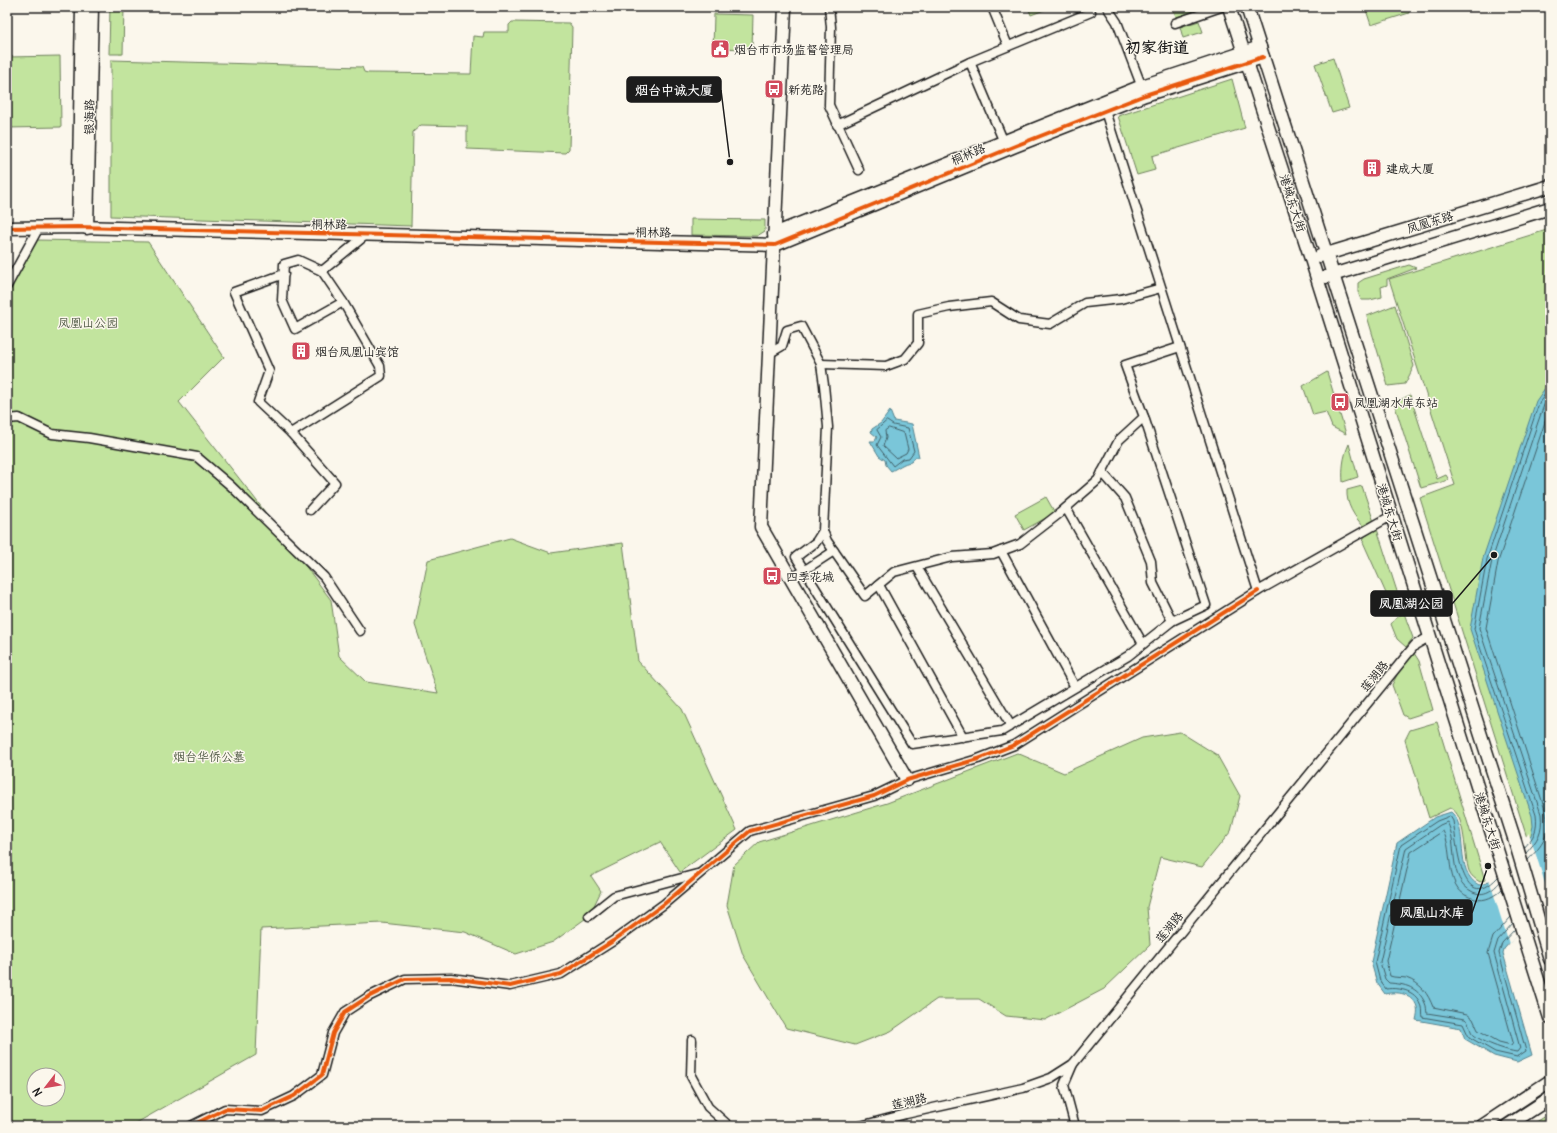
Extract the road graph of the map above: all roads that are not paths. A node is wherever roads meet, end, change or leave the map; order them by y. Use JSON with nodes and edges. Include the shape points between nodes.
{"nodes":[{"id":1,"x":82,"y":7,"type":"edge"},
{"id":2,"x":92,"y":7,"type":"edge"},
{"id":3,"x":785,"y":7,"type":"edge"},
{"id":4,"x":829,"y":7,"type":"edge"},
{"id":5,"x":992,"y":7,"type":"edge"},
{"id":6,"x":1106,"y":7,"type":"edge"},
{"id":7,"x":1221,"y":7,"type":"edge"},
{"id":8,"x":1229,"y":7,"type":"edge"},
{"id":9,"x":1247,"y":7,"type":"edge"},
{"id":10,"x":1091,"y":12,"type":"dead end"},
{"id":11,"x":1175,"y":23,"type":"dead end"},
{"id":12,"x":1008,"y":46,"type":"junction"},
{"id":13,"x":1261,"y":52,"type":"junction"},
{"id":14,"x":1245,"y":58,"type":"junction"},
{"id":15,"x":970,"y":62,"type":"junction"},
{"id":16,"x":1143,"y":90,"type":"junction"},
{"id":17,"x":1105,"y":111,"type":"junction"},
{"id":18,"x":837,"y":125,"type":"junction"},
{"id":19,"x":1003,"y":140,"type":"junction"},
{"id":20,"x":859,"y":170,"type":"dead end"},
{"id":21,"x":1550,"y":186,"type":"edge"},
{"id":22,"x":1550,"y":208,"type":"edge"},
{"id":23,"x":7,"y":228,"type":"edge"},
{"id":24,"x":82,"y":228,"type":"junction"},
{"id":25,"x":38,"y":229,"type":"junction"},
{"id":26,"x":366,"y":235,"type":"junction"},
{"id":27,"x":774,"y":239,"type":"junction"},
{"id":28,"x":1327,"y":254,"type":"junction"},
{"id":29,"x":1311,"y":259,"type":"junction"},
{"id":30,"x":322,"y":271,"type":"junction"},
{"id":31,"x":284,"y":274,"type":"junction"},
{"id":32,"x":1333,"y":276,"type":"junction"},
{"id":33,"x":1317,"y":279,"type":"junction"},
{"id":34,"x":7,"y":286,"type":"edge"},
{"id":35,"x":1161,"y":288,"type":"junction"},
{"id":36,"x":343,"y":302,"type":"junction"},
{"id":37,"x":1180,"y":346,"type":"junction"},
{"id":38,"x":770,"y":353,"type":"junction"},
{"id":39,"x":821,"y":364,"type":"junction"},
{"id":40,"x":1144,"y":417,"type":"junction"},
{"id":41,"x":7,"y":419,"type":"edge"},
{"id":42,"x":291,"y":432,"type":"junction"},
{"id":43,"x":1102,"y":472,"type":"junction"},
{"id":44,"x":1066,"y":508,"type":"junction"},
{"id":45,"x":310,"y":510,"type":"dead end"},
{"id":46,"x":1391,"y":516,"type":"junction"},
{"id":47,"x":823,"y":531,"type":"junction"},
{"id":48,"x":834,"y":551,"type":"junction"},
{"id":49,"x":1001,"y":551,"type":"junction"},
{"id":50,"x":917,"y":567,"type":"junction"},
{"id":51,"x":804,"y":571,"type":"junction"},
{"id":52,"x":791,"y":579,"type":"junction"},
{"id":53,"x":878,"y":585,"type":"junction"},
{"id":54,"x":1258,"y":591,"type":"junction"},
{"id":55,"x":1172,"y":621,"type":"junction"},
{"id":56,"x":360,"y":632,"type":"dead end"},
{"id":57,"x":1429,"y":637,"type":"junction"},
{"id":58,"x":1143,"y":644,"type":"junction"},
{"id":59,"x":1075,"y":687,"type":"junction"},
{"id":60,"x":1011,"y":726,"type":"junction"},
{"id":61,"x":963,"y":737,"type":"junction"},
{"id":62,"x":907,"y":780,"type":"junction"},
{"id":63,"x":700,"y":874,"type":"junction"},
{"id":64,"x":589,"y":916,"type":"dead end"},
{"id":65,"x":1550,"y":959,"type":"edge"},
{"id":66,"x":1550,"y":1018,"type":"edge"},
{"id":67,"x":692,"y":1040,"type":"dead end"},
{"id":68,"x":1073,"y":1064,"type":"junction"},
{"id":69,"x":1550,"y":1081,"type":"edge"},
{"id":70,"x":1550,"y":1098,"type":"edge"},
{"id":71,"x":191,"y":1126,"type":"edge"},
{"id":72,"x":729,"y":1126,"type":"edge"},
{"id":73,"x":860,"y":1126,"type":"edge"},
{"id":74,"x":1075,"y":1126,"type":"edge"},
{"id":75,"x":1482,"y":1126,"type":"edge"},
{"id":76,"x":1507,"y":1126,"type":"edge"}],
"edges":[{"from":1,"to":24,"type":"street","name":"银海路"},
{"from":2,"to":24,"type":"street","name":"银海路"},
{"from":3,"to":27,"type":"street"},
{"from":4,"to":18,"type":"street","via":[[829,105]]},
{"from":5,"to":12,"type":"street"},
{"from":6,"to":16,"type":"street","via":[[1117,22]]},
{"from":7,"to":11,"type":"street"},
{"from":8,"to":14,"type":"street","name":"港城东大街"},
{"from":9,"to":13,"type":"street","name":"港城东大街"},
{"from":10,"to":12,"type":"street"},
{"from":12,"to":15,"type":"street"},
{"from":13,"to":14,"type":"street","name":"桐林路"},
{"from":13,"to":28,"type":"street","name":"港城东大街"},
{"from":14,"to":16,"type":"street","name":"桐林路"},
{"from":14,"to":29,"type":"street","name":"港城东大街"},
{"from":15,"to":18,"type":"street"},
{"from":15,"to":19,"type":"street"},
{"from":16,"to":17,"type":"street","name":"桐林路"},
{"from":16,"to":19,"type":"street","name":"桐林路"},
{"from":17,"to":27,"type":"street","name":"桐林路"},
{"from":17,"to":35,"type":"street"},
{"from":18,"to":20,"type":"street"},
{"from":19,"to":27,"type":"street","name":"桐林路"},
{"from":21,"to":28,"type":"street","name":"凤凰东路"},
{"from":22,"to":32,"type":"street","name":"凤凰东路"},
{"from":23,"to":25,"type":"street","name":"桐林路"},
{"from":24,"to":25,"type":"street","name":"桐林路"},
{"from":24,"to":26,"type":"street","name":"桐林路"},
{"from":25,"to":34,"type":"street"},
{"from":26,"to":27,"type":"street","name":"桐林路"},
{"from":26,"to":30,"type":"street"},
{"from":27,"to":38,"type":"street"},
{"from":28,"to":29,"type":"street","name":"凤凰东路"},
{"from":28,"to":32,"type":"street","name":"港城东大街"},
{"from":29,"to":33,"type":"street","name":"港城东大街"},
{"from":30,"to":31,"type":"street","via":[[298,260],[284,264]]},
{"from":30,"to":36,"type":"street"},
{"from":31,"to":36,"type":"street","via":[[282,300],[295,329]]},
{"from":31,"to":42,"type":"street","via":[[234,292],[269,371],[258,402]]},
{"from":32,"to":33,"type":"street","name":"凤凰东路"},
{"from":32,"to":65,"type":"street","name":"港城东大街","via":[[1515,841]]},
{"from":33,"to":46,"type":"street","name":"港城东大街"},
{"from":35,"to":37,"type":"street"},
{"from":35,"to":39,"type":"street","via":[[1121,299],[1085,303],[1050,324],[1019,320],[991,302],[949,307],[918,314],[918,343],[905,359],[886,366]]},
{"from":36,"to":42,"type":"street","via":[[380,366],[381,376]]},
{"from":37,"to":40,"type":"street","via":[[1126,365]]},
{"from":37,"to":54,"type":"street"},
{"from":38,"to":39,"type":"street","via":[[782,346],[787,330],[801,326]]},
{"from":38,"to":52,"type":"street","via":[[761,526]]},
{"from":39,"to":47,"type":"street","via":[[828,427]]},
{"from":40,"to":43,"type":"street","via":[[1119,440]]},
{"from":40,"to":55,"type":"street","via":[[1206,605]]},
{"from":41,"to":56,"type":"street","via":[[19,418],[52,434],[196,457],[231,486],[324,577]]},
{"from":42,"to":45,"type":"street","via":[[335,483]]},
{"from":43,"to":44,"type":"street","via":[[1098,480]]},
{"from":43,"to":55,"type":"street","via":[[1125,498],[1152,561],[1153,583]]},
{"from":44,"to":49,"type":"street","via":[[1020,544]]},
{"from":44,"to":58,"type":"street"},
{"from":46,"to":54,"type":"street"},
{"from":46,"to":57,"type":"street","name":"港城东大街"},
{"from":47,"to":48,"type":"street"},
{"from":47,"to":51,"type":"street","via":[[816,542],[796,558]]},
{"from":48,"to":51,"type":"street"},
{"from":48,"to":53,"type":"street","via":[[865,596]]},
{"from":49,"to":50,"type":"street","via":[[994,554],[952,557]]},
{"from":49,"to":59,"type":"street"},
{"from":50,"to":53,"type":"street","via":[[894,572]]},
{"from":50,"to":60,"type":"street"},
{"from":51,"to":52,"type":"street"},
{"from":51,"to":61,"type":"street","via":[[912,744]]},
{"from":52,"to":62,"type":"street"},
{"from":53,"to":61,"type":"street"},
{"from":54,"to":62,"type":"street","via":[[1014,745],[978,759]]},
{"from":55,"to":58,"type":"street"},
{"from":57,"to":66,"type":"street","name":"港城东大街"},
{"from":57,"to":68,"type":"street","name":"莲湖路","via":[[1415,645]]},
{"from":58,"to":59,"type":"street","via":[[1128,656]]},
{"from":59,"to":60,"type":"street"},
{"from":60,"to":61,"type":"street","via":[[1002,731]]},
{"from":62,"to":63,"type":"street","via":[[874,796],[750,831]]},
{"from":63,"to":64,"type":"street","via":[[614,896]]},
{"from":63,"to":71,"type":"street","via":[[620,936],[561,974],[510,986],[451,978],[405,979],[368,997],[346,1012],[333,1033],[322,1075],[294,1096],[262,1110],[225,1109]]},
{"from":67,"to":72,"type":"street","via":[[691,1076],[708,1107]]},
{"from":68,"to":73,"type":"street","name":"莲湖路","via":[[1051,1078],[1023,1088]]},
{"from":68,"to":74,"type":"street","via":[[1064,1085]]},
{"from":69,"to":75,"type":"street"},
{"from":70,"to":76,"type":"street"}]}
